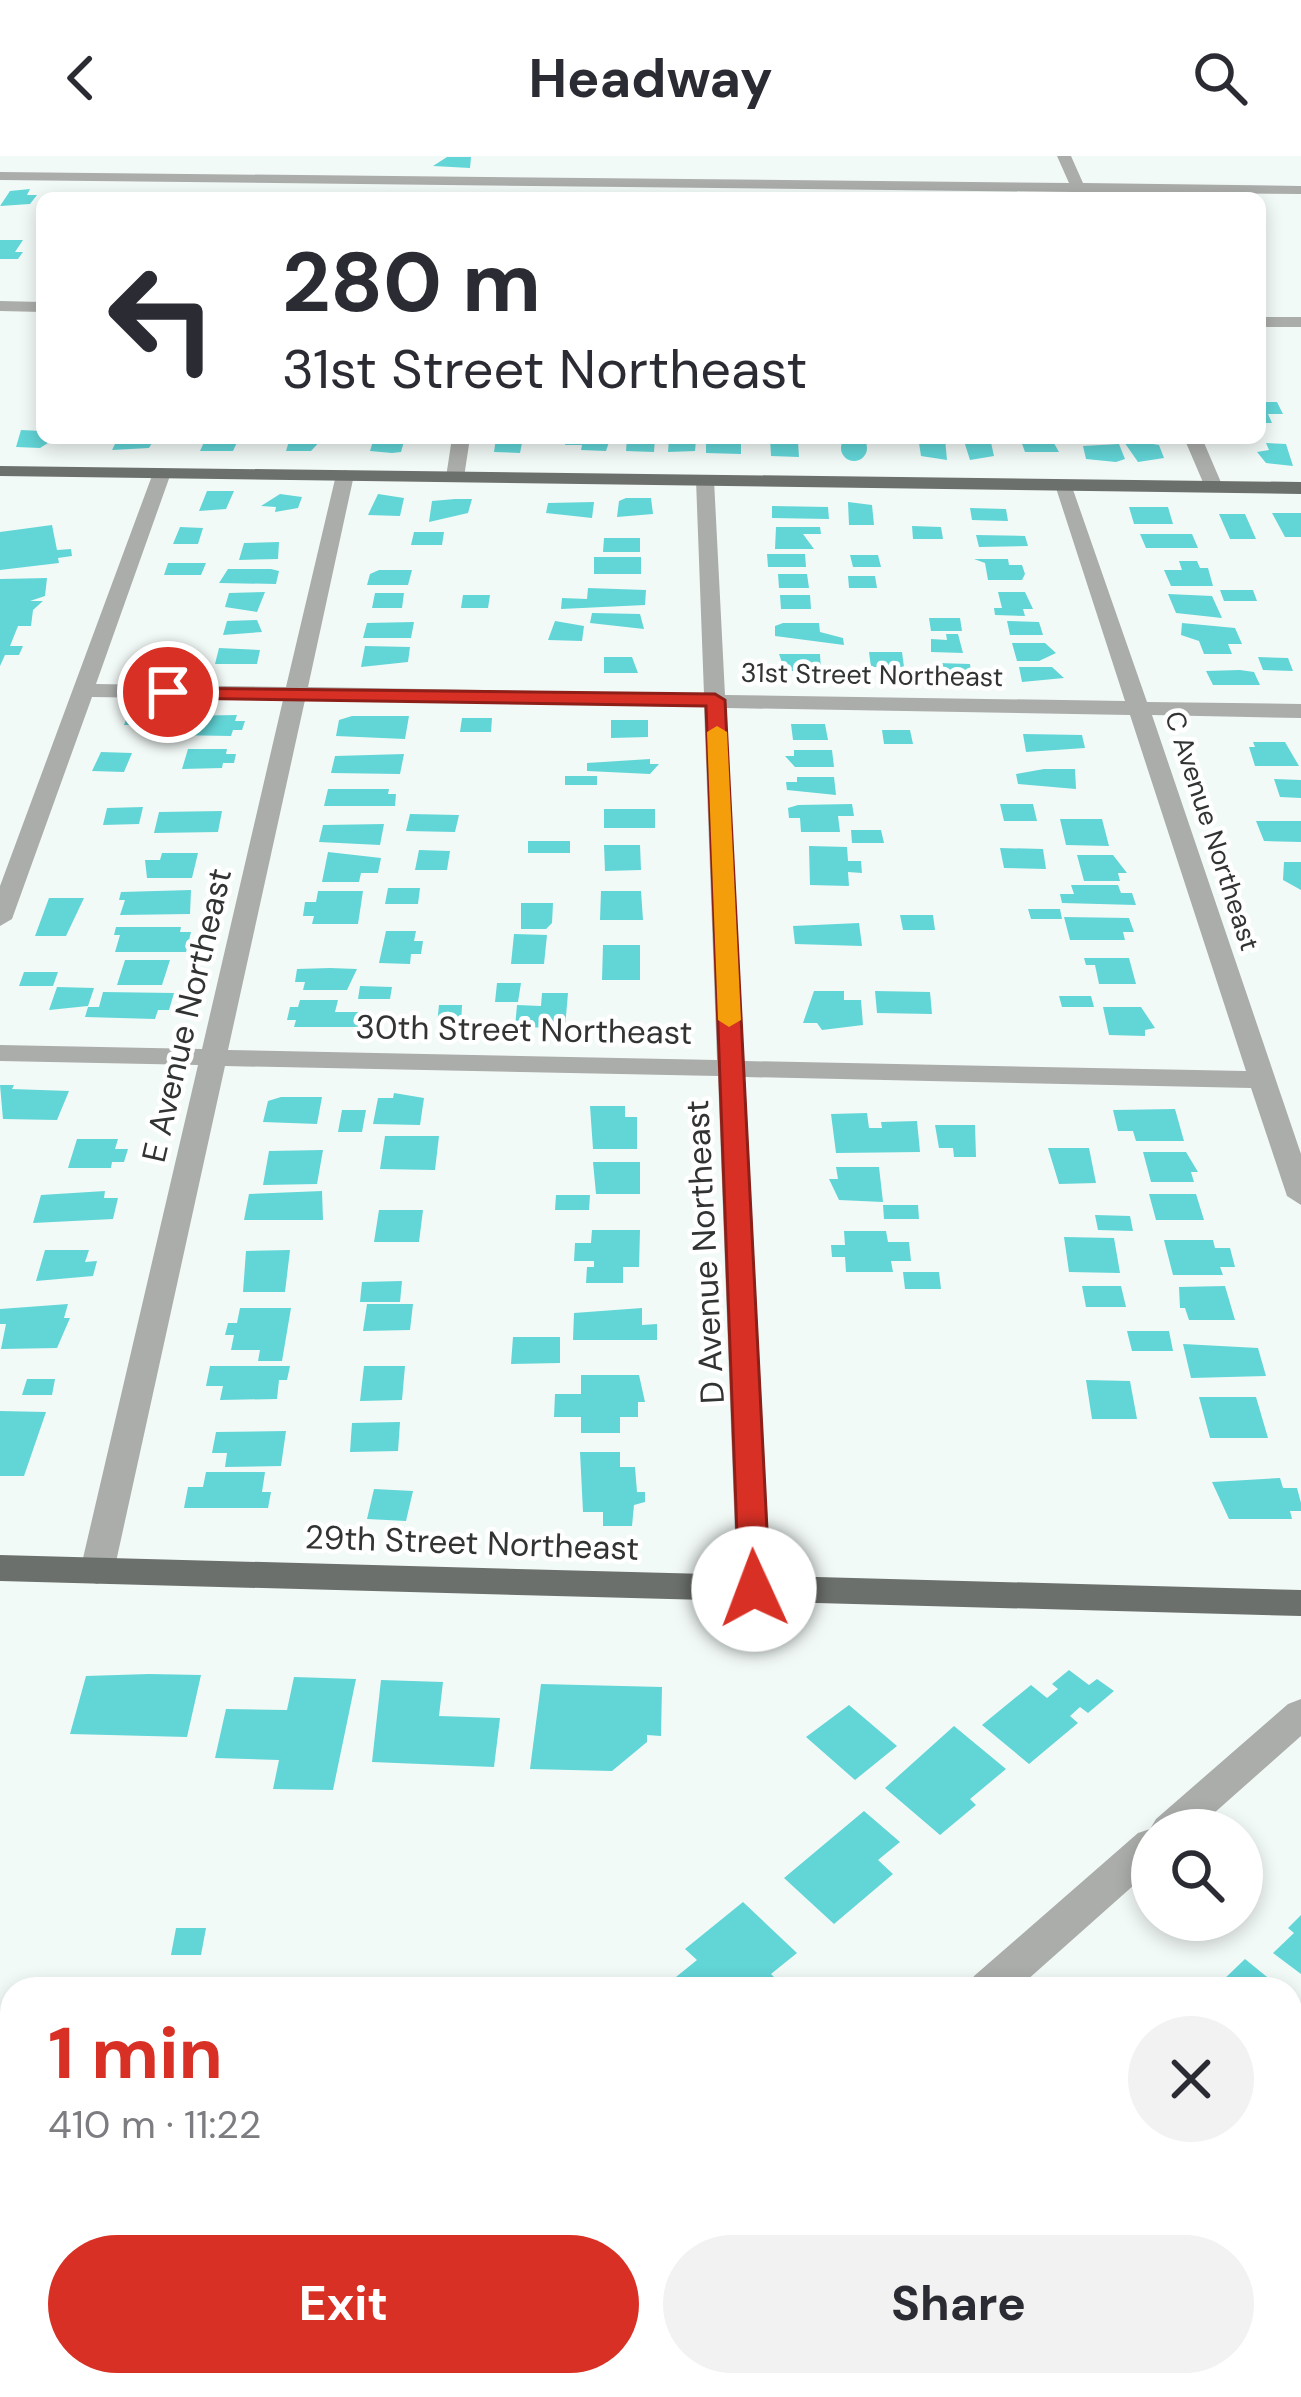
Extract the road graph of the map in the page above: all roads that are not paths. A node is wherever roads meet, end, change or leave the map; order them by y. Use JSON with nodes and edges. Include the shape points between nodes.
{"nodes":[{"id":1,"x":8,"y":156,"type":"edge"},
{"id":2,"x":502,"y":156,"type":"edge"},
{"id":3,"x":1064,"y":156,"type":"edge"},
{"id":4,"x":0,"y":171,"type":"edge"},
{"id":5,"x":497,"y":190,"type":"edge"},
{"id":6,"x":1301,"y":190,"type":"edge"},
{"id":7,"x":886,"y":192,"type":"edge"},
{"id":8,"x":1080,"y":192,"type":"edge"},
{"id":9,"x":1154,"y":192,"type":"edge"},
{"id":10,"x":0,"y":306,"type":"edge"},
{"id":11,"x":36,"y":307,"type":"edge"},
{"id":12,"x":1266,"y":322,"type":"edge"},
{"id":13,"x":1301,"y":322,"type":"edge"},
{"id":14,"x":460,"y":444,"type":"edge"},
{"id":15,"x":1195,"y":444,"type":"edge"},
{"id":16,"x":0,"y":471,"type":"edge"},
{"id":17,"x":162,"y":473,"type":"junction"},
{"id":18,"x":345,"y":475,"type":"junction"},
{"id":19,"x":455,"y":477,"type":"junction"},
{"id":20,"x":705,"y":480,"type":"junction"},
{"id":21,"x":1064,"y":485,"type":"junction"},
{"id":22,"x":1214,"y":487,"type":"junction"},
{"id":23,"x":1301,"y":488,"type":"edge"},
{"id":24,"x":83,"y":690,"type":"junction"},
{"id":25,"x":295,"y":695,"type":"junction"},
{"id":26,"x":715,"y":700,"type":"junction"},
{"id":27,"x":1139,"y":707,"type":"junction"},
{"id":28,"x":1301,"y":711,"type":"edge"},
{"id":29,"x":10,"y":861,"type":"edge"},
{"id":30,"x":0,"y":919,"type":"edge"},
{"id":31,"x":0,"y":1052,"type":"edge"},
{"id":32,"x":213,"y":1057,"type":"junction"},
{"id":33,"x":731,"y":1070,"type":"junction"},
{"id":34,"x":1262,"y":1079,"type":"junction"},
{"id":35,"x":1301,"y":1196,"type":"edge"},
{"id":36,"x":0,"y":1568,"type":"edge"},
{"id":37,"x":97,"y":1570,"type":"junction"},
{"id":38,"x":754,"y":1589,"type":"junction"},
{"id":39,"x":1301,"y":1603,"type":"edge"},
{"id":40,"x":1301,"y":1714,"type":"edge"},
{"id":41,"x":1193,"y":1809,"type":"edge"},
{"id":42,"x":1131,"y":1863,"type":"edge"},
{"id":43,"x":1002,"y":1977,"type":"edge"}],
"edges":[{"from":1,"to":4,"type":"street"},
{"from":2,"to":5,"type":"street"},
{"from":3,"to":8,"type":"street"},
{"from":4,"to":5,"type":"street"},
{"from":5,"to":7,"type":"street"},
{"from":6,"to":9,"type":"street"},
{"from":10,"to":11,"type":"street"},
{"from":12,"to":13,"type":"street"},
{"from":14,"to":19,"type":"street"},
{"from":15,"to":22,"type":"street"},
{"from":16,"to":17,"type":"main road"},
{"from":17,"to":18,"type":"main road"},
{"from":17,"to":24,"type":"street"},
{"from":18,"to":19,"type":"main road"},
{"from":18,"to":25,"type":"street","name":"E Avenue Northeast"},
{"from":19,"to":20,"type":"main road"},
{"from":20,"to":21,"type":"main road"},
{"from":20,"to":26,"type":"street","name":"D Avenue Northeast"},
{"from":21,"to":22,"type":"main road"},
{"from":21,"to":27,"type":"street","name":"C Avenue Northeast"},
{"from":22,"to":23,"type":"main road"},
{"from":24,"to":25,"type":"street","name":"31st Street Northeast"},
{"from":24,"to":29,"type":"street"},
{"from":25,"to":26,"type":"street","name":"31st Street Northeast"},
{"from":25,"to":32,"type":"street","name":"E Avenue Northeast"},
{"from":26,"to":27,"type":"street","name":"31st Street Northeast"},
{"from":26,"to":33,"type":"street","name":"D Avenue Northeast"},
{"from":27,"to":28,"type":"street","name":"31st Street Northeast"},
{"from":27,"to":34,"type":"street","name":"C Avenue Northeast"},
{"from":29,"to":30,"type":"street"},
{"from":31,"to":32,"type":"street","name":"30th Street Northeast"},
{"from":32,"to":33,"type":"street","name":"30th Street Northeast"},
{"from":32,"to":37,"type":"street","name":"E Avenue Northeast"},
{"from":33,"to":34,"type":"street","name":"30th Street Northeast"},
{"from":33,"to":38,"type":"street","name":"D Avenue Northeast"},
{"from":34,"to":35,"type":"street","name":"C Avenue Northeast"},
{"from":36,"to":37,"type":"main road","name":"29th Street Northeast"},
{"from":37,"to":38,"type":"main road","name":"29th Street Northeast"},
{"from":38,"to":39,"type":"main road","name":"29th Street Northeast"},
{"from":40,"to":41,"type":"street"},
{"from":42,"to":43,"type":"street"}]}
